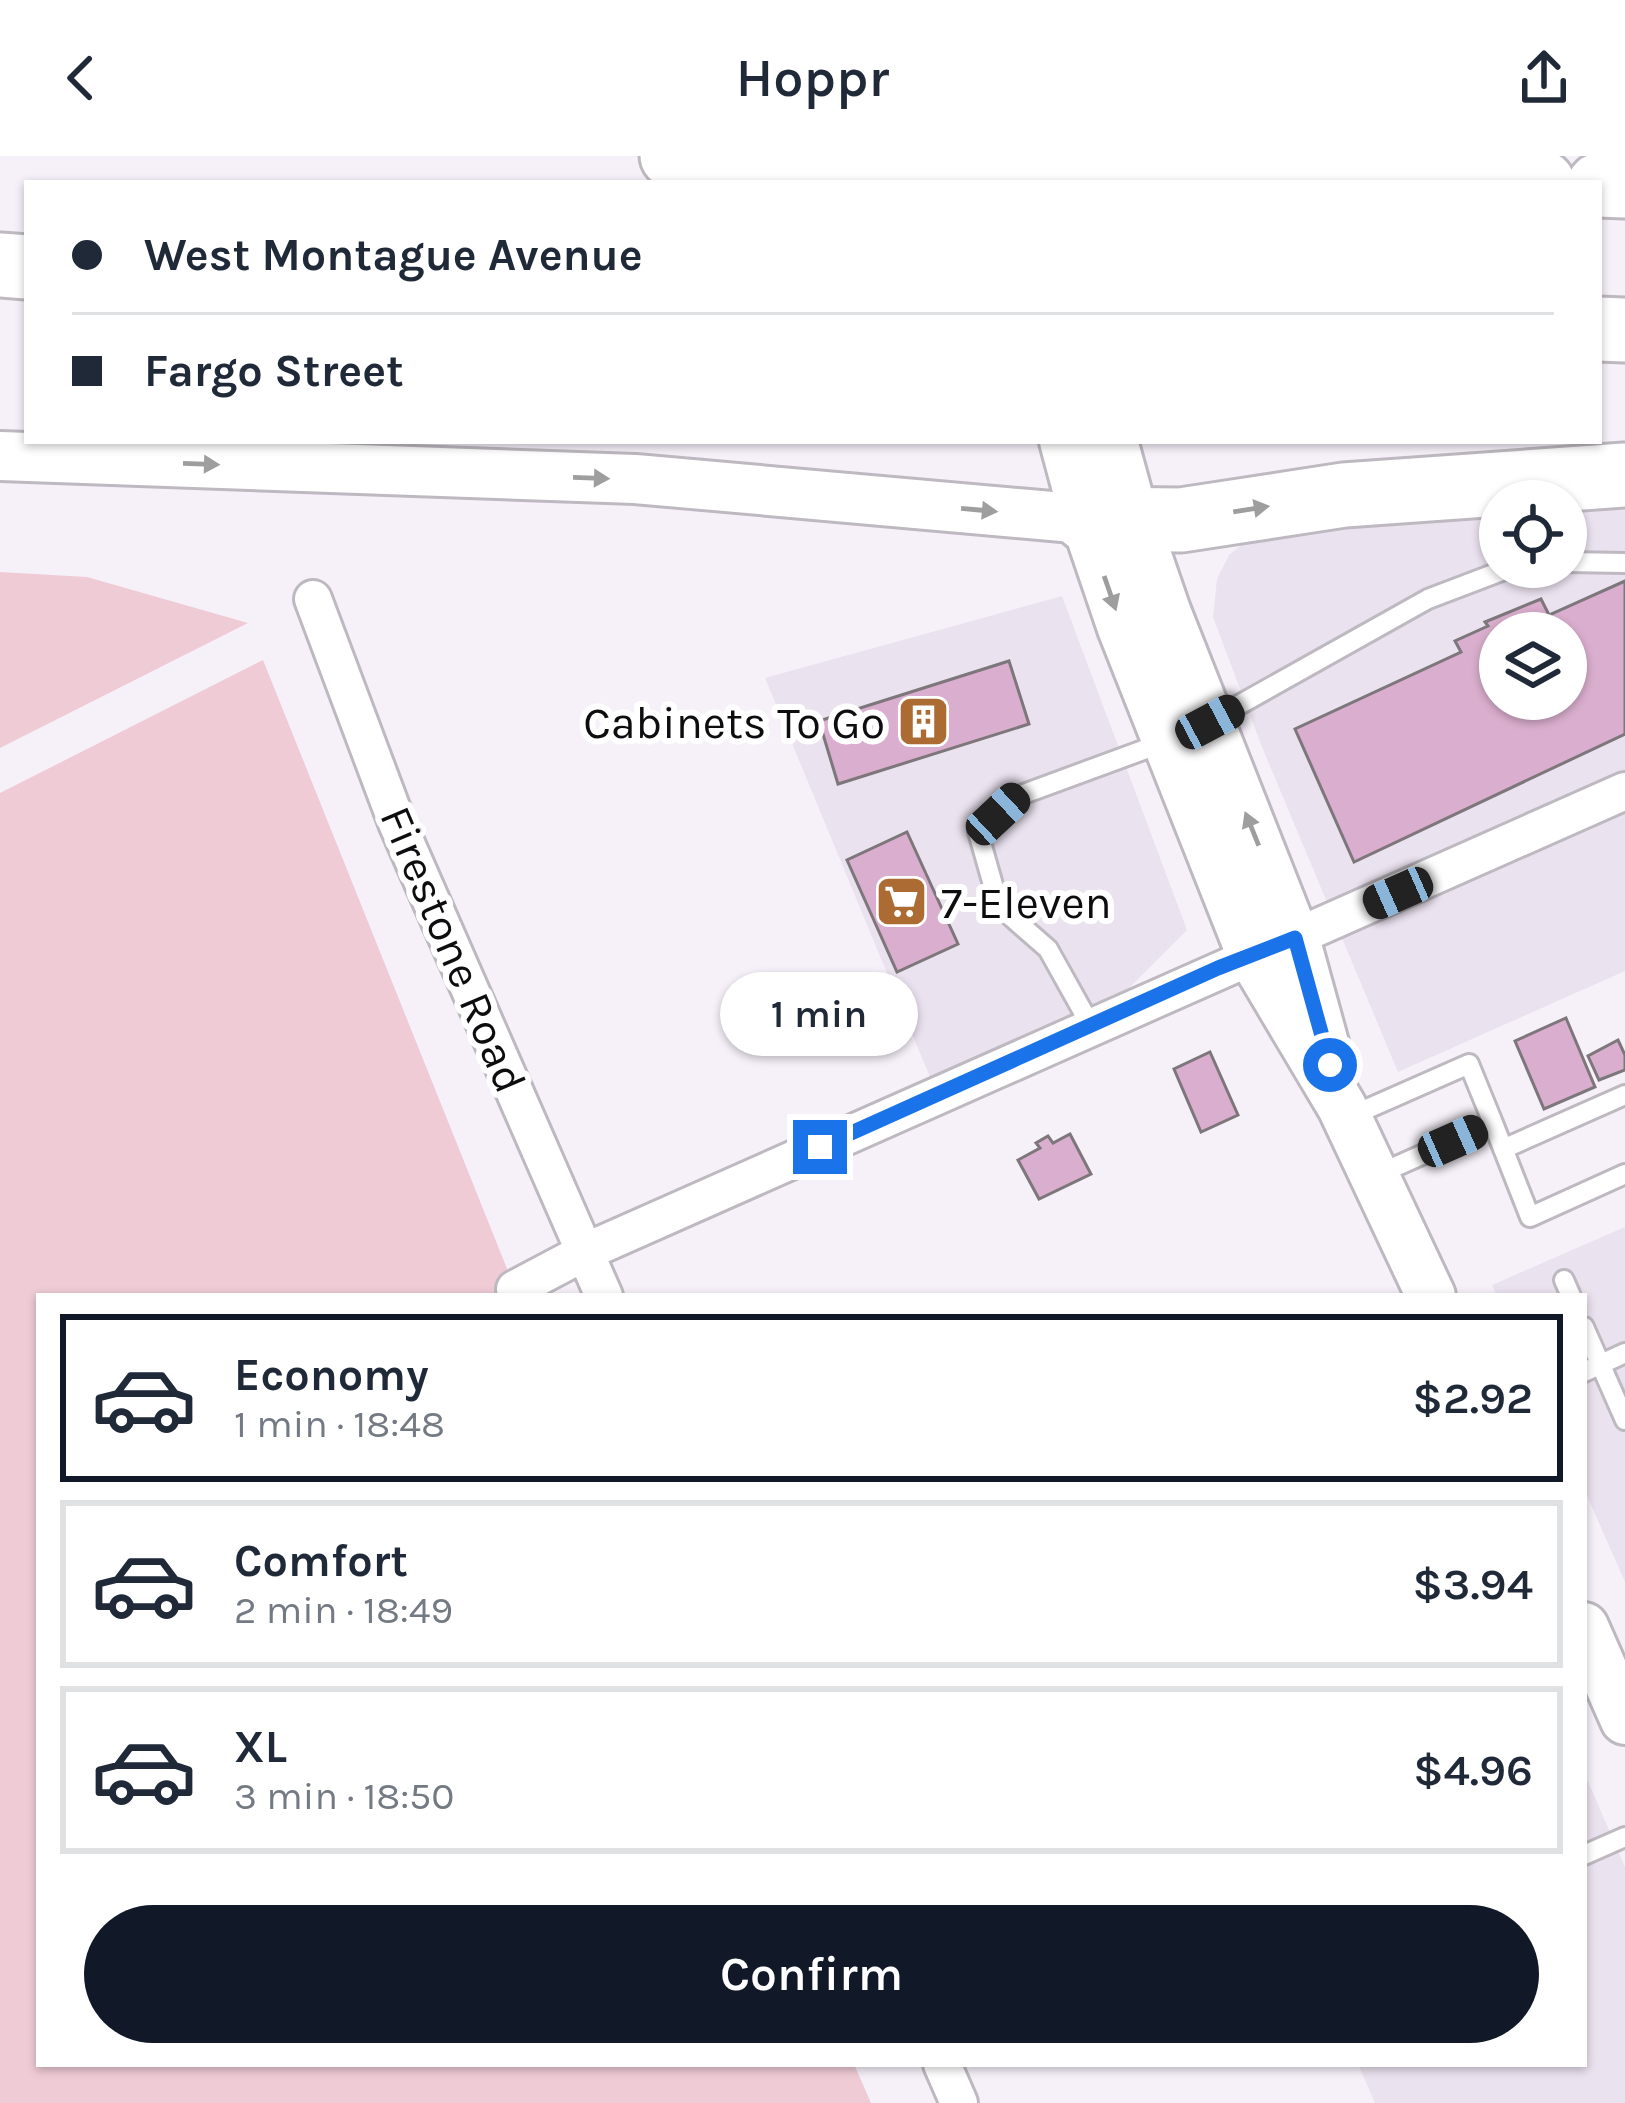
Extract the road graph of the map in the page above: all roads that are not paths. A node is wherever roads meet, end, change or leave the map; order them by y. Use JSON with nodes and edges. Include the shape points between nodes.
{"nodes":[{"id":1,"x":672,"y":156,"type":"edge"},
{"id":2,"x":1454,"y":180,"type":"edge"},
{"id":3,"x":1066,"y":444,"type":"edge"},
{"id":4,"x":1113,"y":444,"type":"edge"},
{"id":5,"x":0,"y":456,"type":"edge"},
{"id":6,"x":1625,"y":475,"type":"edge"},
{"id":7,"x":1110,"y":520,"type":"junction"},
{"id":8,"x":1587,"y":562,"type":"edge"},
{"id":9,"x":1625,"y":563,"type":"edge"},
{"id":10,"x":1479,"y":579,"type":"edge"},
{"id":11,"x":313,"y":599,"type":"dead end"},
{"id":12,"x":1188,"y":732,"type":"junction"},
{"id":13,"x":1625,"y":790,"type":"edge"},
{"id":14,"x":1273,"y":946,"type":"junction"},
{"id":15,"x":1090,"y":1026,"type":"junction"},
{"id":16,"x":1625,"y":1095,"type":"edge"},
{"id":17,"x":1344,"y":1113,"type":"junction"},
{"id":18,"x":1493,"y":1123,"type":"junction"},
{"id":19,"x":1503,"y":1149,"type":"junction"},
{"id":20,"x":1625,"y":1174,"type":"edge"},
{"id":21,"x":1374,"y":1176,"type":"junction"},
{"id":22,"x":585,"y":1252,"type":"junction"},
{"id":23,"x":515,"y":1288,"type":"dead end"},
{"id":24,"x":603,"y":1293,"type":"edge"},
{"id":25,"x":1430,"y":1293,"type":"edge"},
{"id":26,"x":1625,"y":1353,"type":"edge"},
{"id":27,"x":1592,"y":1369,"type":"edge"},
{"id":28,"x":1625,"y":1420,"type":"edge"},
{"id":29,"x":1587,"y":1634,"type":"edge"},
{"id":30,"x":1625,"y":1720,"type":"edge"},
{"id":31,"x":1625,"y":1837,"type":"edge"},
{"id":32,"x":1587,"y":1854,"type":"edge"},
{"id":33,"x":943,"y":2067,"type":"edge"},
{"id":34,"x":959,"y":2103,"type":"edge"}],
"edges":[{"from":1,"to":2,"type":"highway","bridge":true},
{"from":3,"to":7,"type":"main road"},
{"from":4,"to":7,"type":"main road"},
{"from":5,"to":7,"type":"main road","one_way":true,"via":[[635,479]]},
{"from":7,"to":6,"type":"highway","one_way":true,"via":[[1181,520],[1344,495]]},
{"from":7,"to":12,"type":"main road"},
{"from":8,"to":9,"type":"lane"},
{"from":10,"to":12,"type":"lane","via":[[1427,599]]},
{"from":11,"to":22,"type":"street","name":"Firestone Road","via":[[397,824]]},
{"from":12,"to":14,"type":"main road"},
{"from":12,"to":15,"type":"lane","via":[[1018,796],[978,832],[1000,906],[1048,949]]},
{"from":13,"to":14,"type":"street"},
{"from":14,"to":15,"type":"street"},
{"from":14,"to":17,"type":"main road"},
{"from":15,"to":22,"type":"street"},
{"from":16,"to":19,"type":"lane"},
{"from":17,"to":18,"type":"lane","via":[[1469,1064]]},
{"from":17,"to":21,"type":"main road"},
{"from":18,"to":19,"type":"lane"},
{"from":18,"to":21,"type":"lane"},
{"from":19,"to":20,"type":"lane","via":[[1530,1217]]},
{"from":21,"to":25,"type":"main road"},
{"from":22,"to":23,"type":"street"},
{"from":22,"to":24,"type":"street","name":"Firestone Road"},
{"from":26,"to":27,"type":"lane"},
{"from":27,"to":28,"type":"lane"},
{"from":29,"to":30,"type":"main road"},
{"from":31,"to":32,"type":"lane"},
{"from":33,"to":34,"type":"street"}]}
